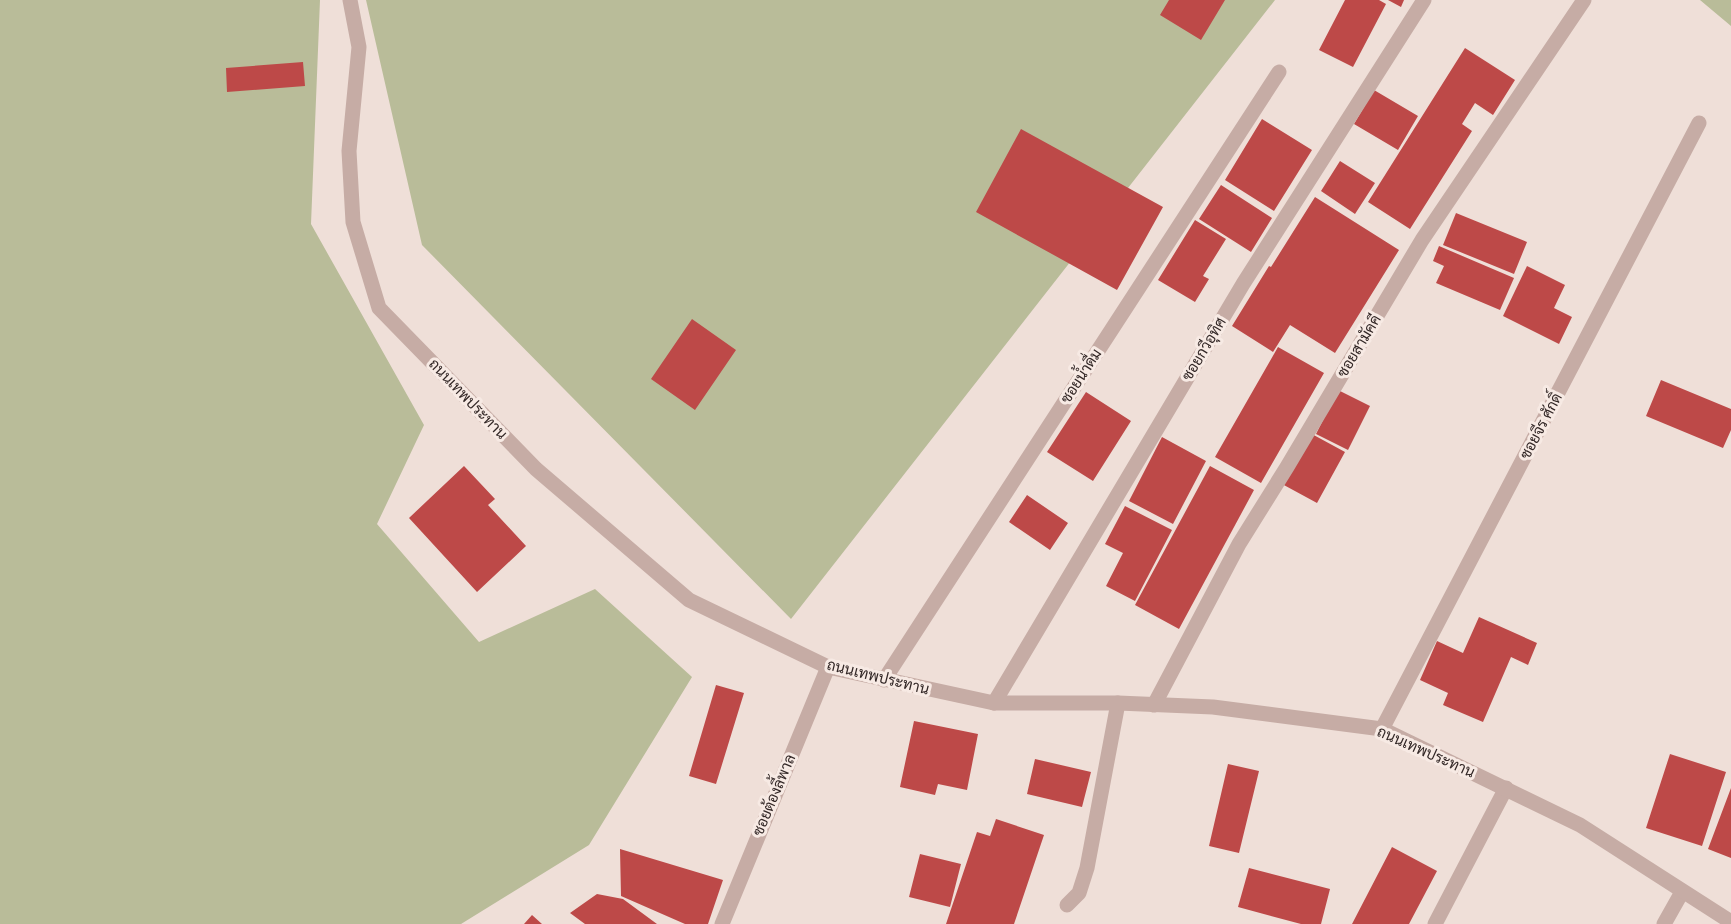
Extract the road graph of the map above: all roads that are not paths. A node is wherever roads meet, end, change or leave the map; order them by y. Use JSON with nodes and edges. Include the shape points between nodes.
{"nodes":[{"id":1,"x":350,"y":0,"type":"edge"},
{"id":2,"x":1424,"y":0,"type":"edge"},
{"id":3,"x":1584,"y":0,"type":"edge"},
{"id":4,"x":1279,"y":72,"type":"dead end"},
{"id":5,"x":1699,"y":123,"type":"dead end"},
{"id":6,"x":828,"y":667,"type":"junction"},
{"id":7,"x":884,"y":680,"type":"junction"},
{"id":8,"x":994,"y":703,"type":"junction"},
{"id":9,"x":1118,"y":703,"type":"junction"},
{"id":10,"x":1154,"y":705,"type":"junction"},
{"id":11,"x":1382,"y":729,"type":"junction"},
{"id":12,"x":1506,"y":788,"type":"junction"},
{"id":13,"x":1682,"y":892,"type":"junction"},
{"id":14,"x":1067,"y":904,"type":"dead end"},
{"id":15,"x":1731,"y":922,"type":"edge"},
{"id":16,"x":722,"y":924,"type":"edge"},
{"id":17,"x":1435,"y":924,"type":"edge"},
{"id":18,"x":1664,"y":924,"type":"edge"}],
"edges":[{"from":1,"to":6,"type":"street","name":"ถนนเทพประทาน","via":[[359,47],[349,151],[353,222],[379,308],[536,469],[688,600]]},
{"from":2,"to":8,"type":"street","name":"ซอยกวีอุทิศ","via":[[1243,284]]},
{"from":3,"to":10,"type":"street","name":"ซอยสามัคคี","via":[[1422,240],[1239,544]]},
{"from":4,"to":7,"type":"street","name":"ซอยน้ำดื่ม"},
{"from":5,"to":11,"type":"street","name":"ซอยจีร ศักดิ์"},
{"from":6,"to":7,"type":"street","name":"ถนนเทพประทาน"},
{"from":6,"to":16,"type":"street","name":"ซอยต้องลี้พาล"},
{"from":7,"to":8,"type":"street","name":"ถนนเทพประทาน"},
{"from":8,"to":9,"type":"street","name":"ถนนเทพประทาน"},
{"from":9,"to":10,"type":"street","name":"ถนนเทพประทาน"},
{"from":9,"to":14,"type":"street","via":[[1087,868],[1079,893]]},
{"from":10,"to":11,"type":"street","name":"ถนนเทพประทาน","via":[[1213,708]]},
{"from":11,"to":12,"type":"street","name":"ถนนเทพประทาน"},
{"from":12,"to":13,"type":"street","name":"ถนนเทพประทาน","via":[[1581,825]]},
{"from":12,"to":17,"type":"street"},
{"from":13,"to":15,"type":"street","name":"ถนนเทพประทาน"},
{"from":13,"to":18,"type":"street"}]}
